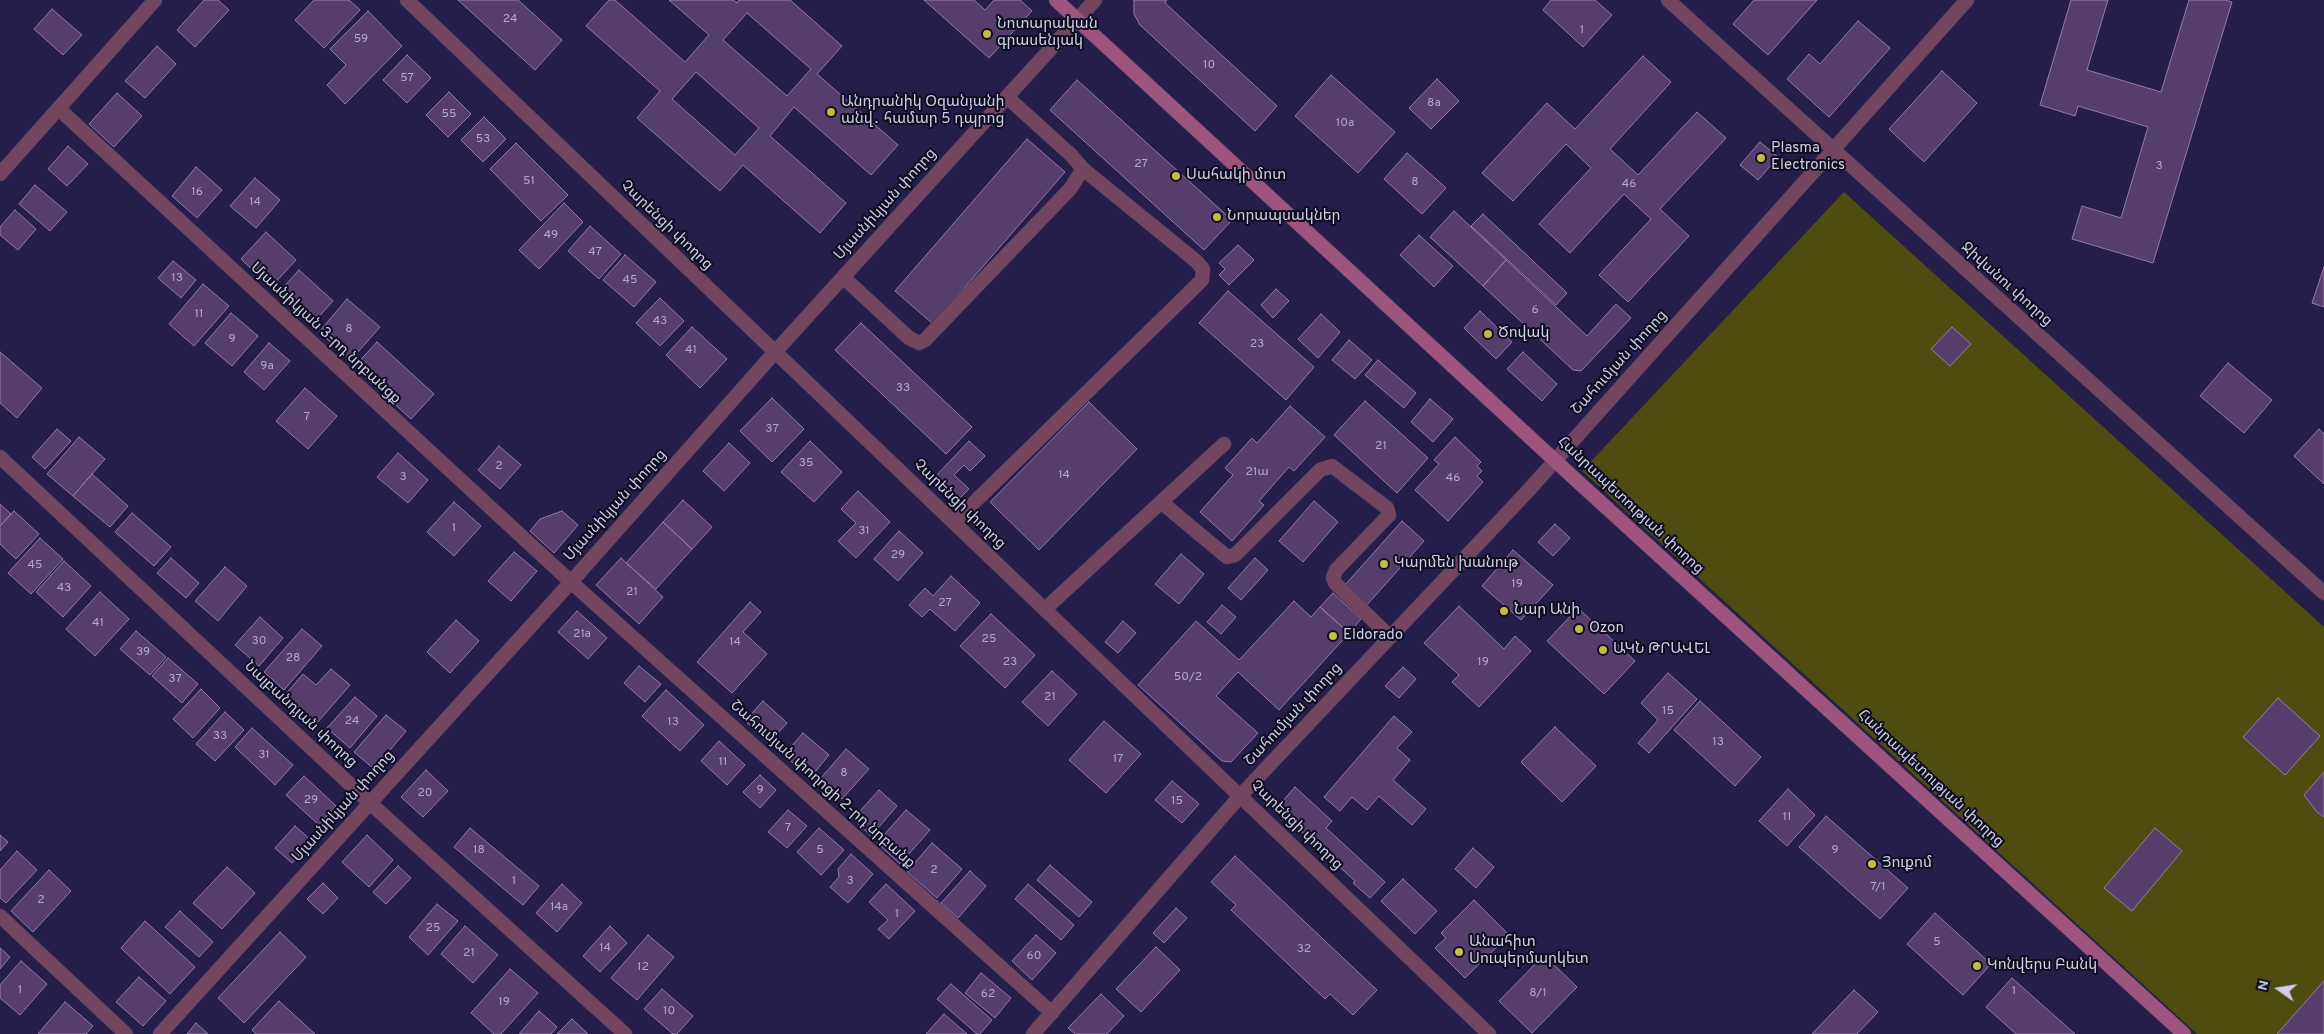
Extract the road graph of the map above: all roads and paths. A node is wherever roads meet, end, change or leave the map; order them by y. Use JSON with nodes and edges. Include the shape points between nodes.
{"nodes":[{"id":1,"x":155,"y":0,"type":"edge"},
{"id":2,"x":407,"y":0,"type":"edge"},
{"id":3,"x":1056,"y":0,"type":"edge"},
{"id":4,"x":1095,"y":0,"type":"edge"},
{"id":5,"x":1668,"y":0,"type":"edge"},
{"id":6,"x":1968,"y":0,"type":"edge"},
{"id":7,"x":1077,"y":19,"type":"junction"},
{"id":8,"x":1007,"y":97,"type":"junction"},
{"id":9,"x":58,"y":109,"type":"junction"},
{"id":10,"x":1832,"y":150,"type":"junction"},
{"id":11,"x":1083,"y":169,"type":"junction"},
{"id":12,"x":0,"y":174,"type":"edge"},
{"id":13,"x":843,"y":277,"type":"junction"},
{"id":14,"x":775,"y":352,"type":"junction"},
{"id":15,"x":1224,"y":444,"type":"dead end"},
{"id":16,"x":0,"y":457,"type":"edge"},
{"id":17,"x":1555,"y":460,"type":"junction"},
{"id":18,"x":1161,"y":502,"type":"junction"},
{"id":19,"x":954,"y":522,"type":"junction"},
{"id":20,"x":571,"y":582,"type":"junction"},
{"id":21,"x":2324,"y":592,"type":"edge"},
{"id":22,"x":1045,"y":609,"type":"junction"},
{"id":23,"x":1390,"y":637,"type":"junction"},
{"id":24,"x":1241,"y":795,"type":"junction"},
{"id":25,"x":370,"y":803,"type":"junction"},
{"id":26,"x":0,"y":916,"type":"edge"},
{"id":27,"x":1052,"y":1013,"type":"junction"},
{"id":28,"x":126,"y":1034,"type":"edge"},
{"id":29,"x":160,"y":1034,"type":"edge"},
{"id":30,"x":625,"y":1034,"type":"edge"},
{"id":31,"x":1033,"y":1034,"type":"edge"},
{"id":32,"x":1489,"y":1034,"type":"edge"},
{"id":33,"x":2184,"y":1034,"type":"edge"}],
"edges":[{"from":1,"to":9,"type":"street"},
{"from":2,"to":14,"type":"street","name":"Չարենցի փողոց"},
{"from":3,"to":7,"type":"main road","name":"Հանրապետության փողոց"},
{"from":4,"to":7,"type":"street","name":"Մյասնիկյան փողոց"},
{"from":5,"to":10,"type":"street","name":"Ջիվանու փողոց"},
{"from":6,"to":10,"type":"street","name":"Շահումյան փողոց"},
{"from":7,"to":8,"type":"street","name":"Մյասնիկյան փողոց"},
{"from":7,"to":17,"type":"main road","name":"Հանրապետության փողոց"},
{"from":8,"to":11,"type":"street","via":[[1072,154]]},
{"from":8,"to":13,"type":"street","name":"Մյասնիկյան փողոց"},
{"from":9,"to":12,"type":"street"},
{"from":9,"to":20,"type":"street","name":"Մյասնիկյան 3-րդ նրբանցք"},
{"from":10,"to":17,"type":"street","name":"Շահումյան փողոց"},
{"from":10,"to":21,"type":"street","name":"Ջիվանու փողոց"},
{"from":11,"to":13,"type":"street","via":[[1070,189],[919,343],[909,338]]},
{"from":11,"to":19,"type":"street","via":[[1196,261],[1203,269],[1202,280]]},
{"from":13,"to":14,"type":"street","name":"Մյասնիկյան փողոց"},
{"from":14,"to":19,"type":"street","name":"Չարենցի փողոց"},
{"from":14,"to":20,"type":"street","name":"Մյասնիկյան փողոց"},
{"from":15,"to":18,"type":"street"},
{"from":16,"to":25,"type":"street","name":"Նալբանդյան փողոց"},
{"from":17,"to":23,"type":"street","name":"Շահումյան փողոց"},
{"from":17,"to":33,"type":"main road","name":"Հանրապետության փողոց"},
{"from":18,"to":22,"type":"street"},
{"from":18,"to":23,"type":"street","via":[[1227,557],[1235,555],[1320,470],[1332,466],[1387,508],[1388,515],[1336,570],[1333,578]]},
{"from":19,"to":22,"type":"street","name":"Չարենցի փողոց"},
{"from":20,"to":25,"type":"street","name":"Մյասնիկյան փողոց"},
{"from":20,"to":27,"type":"street","name":"Շահումյան փողոցի 2-րդ նրբանք"},
{"from":22,"to":24,"type":"street","name":"Չարենցի փողոց"},
{"from":23,"to":24,"type":"street","name":"Շահումյան փողոց"},
{"from":24,"to":27,"type":"street","name":"Շահումյան փողոց"},
{"from":24,"to":32,"type":"street","name":"Չարենցի փողոց"},
{"from":25,"to":29,"type":"street","name":"Մյասնիկյան փողոց"},
{"from":25,"to":30,"type":"street","name":"Նալբանդյան փողոց"},
{"from":26,"to":28,"type":"street"},
{"from":27,"to":31,"type":"street","name":"Շահումյան փողոց"}]}
